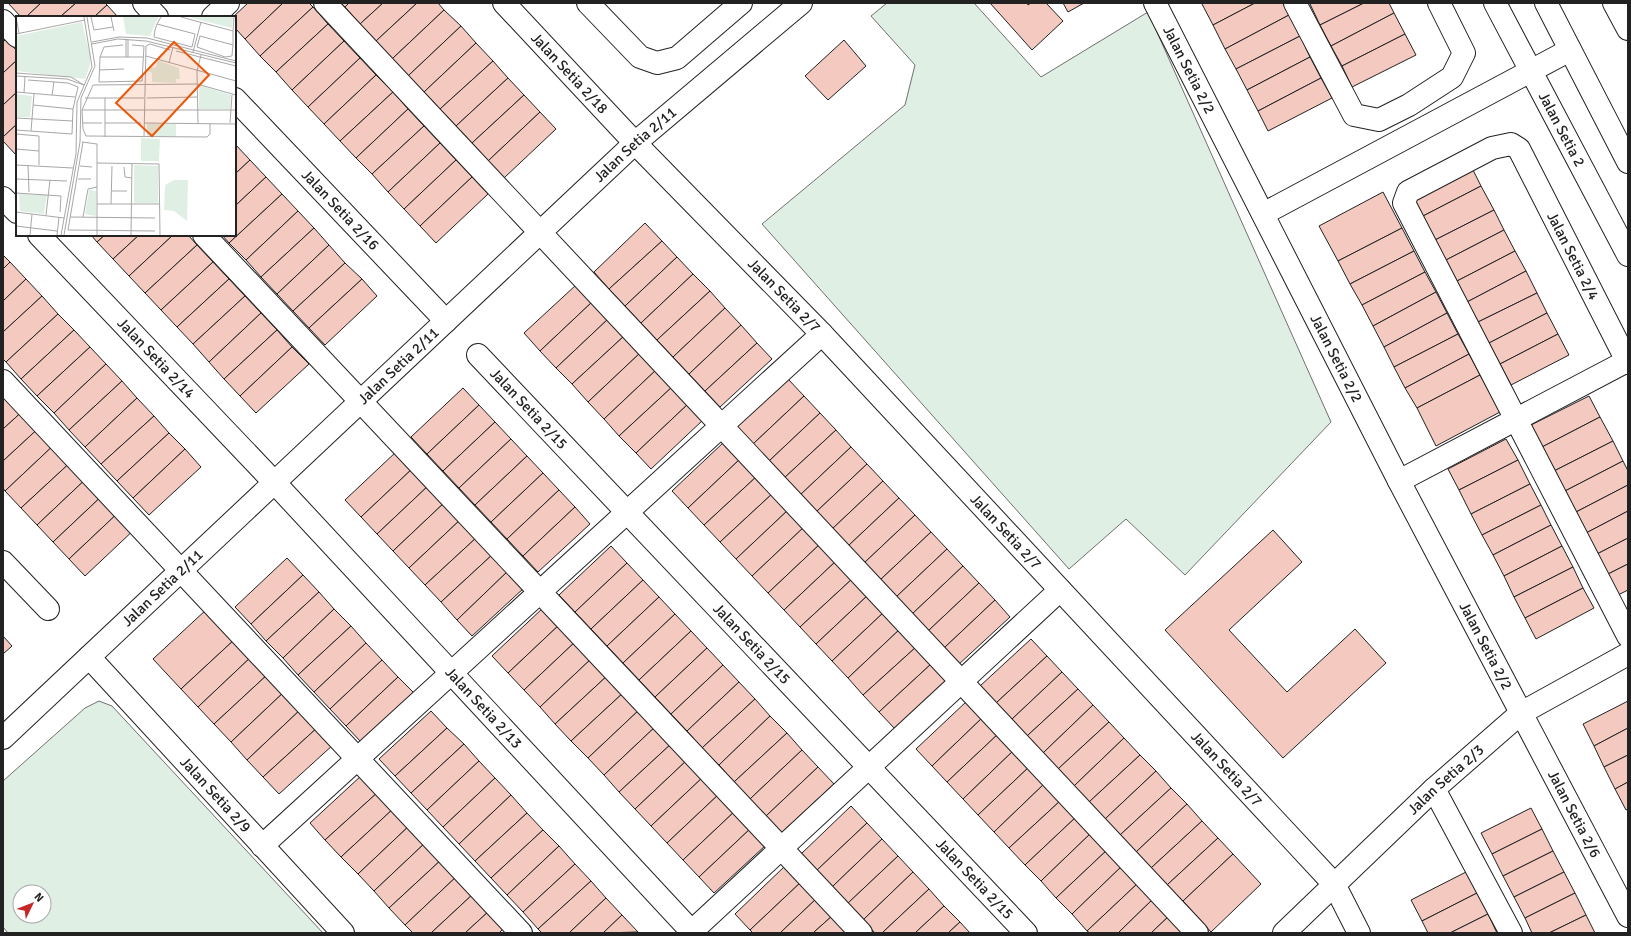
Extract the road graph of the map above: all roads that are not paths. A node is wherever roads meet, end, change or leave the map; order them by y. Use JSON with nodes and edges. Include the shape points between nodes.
{"nodes":[{"id":1,"x":144,"y":3,"type":"edge"},
{"id":2,"x":228,"y":3,"type":"edge"},
{"id":3,"x":325,"y":3,"type":"edge"},
{"id":4,"x":504,"y":3,"type":"edge"},
{"id":5,"x":588,"y":3,"type":"edge"},
{"id":6,"x":740,"y":3,"type":"edge"},
{"id":7,"x":802,"y":3,"type":"edge"},
{"id":8,"x":1154,"y":3,"type":"edge"},
{"id":9,"x":1295,"y":3,"type":"edge"},
{"id":10,"x":1439,"y":3,"type":"edge"},
{"id":11,"x":1495,"y":3,"type":"edge"},
{"id":12,"x":1546,"y":3,"type":"edge"},
{"id":13,"x":1614,"y":3,"type":"edge"},
{"id":14,"x":157,"y":16,"type":"edge"},
{"id":15,"x":214,"y":16,"type":"edge"},
{"id":16,"x":3,"y":21,"type":"edge"},
{"id":17,"x":1628,"y":29,"type":"edge"},
{"id":18,"x":16,"y":35,"type":"edge"},
{"id":19,"x":1570,"y":50,"type":"junction"},
{"id":20,"x":1531,"y":71,"type":"junction"},
{"id":21,"x":236,"y":100,"type":"edge"},
{"id":22,"x":635,"y":144,"type":"junction"},
{"id":23,"x":1628,"y":162,"type":"edge"},
{"id":24,"x":1263,"y":214,"type":"junction"},
{"id":25,"x":540,"y":232,"type":"junction"},
{"id":26,"x":39,"y":236,"type":"edge"},
{"id":27,"x":205,"y":236,"type":"edge"},
{"id":28,"x":1628,"y":255,"type":"edge"},
{"id":29,"x":446,"y":321,"type":"junction"},
{"id":30,"x":822,"y":334,"type":"junction"},
{"id":31,"x":478,"y":355,"type":"dead end"},
{"id":32,"x":1627,"y":362,"type":"edge"},
{"id":33,"x":3,"y":381,"type":"edge"},
{"id":34,"x":361,"y":401,"type":"junction"},
{"id":35,"x":1515,"y":420,"type":"junction"},
{"id":36,"x":722,"y":425,"type":"junction"},
{"id":37,"x":1399,"y":481,"type":"junction"},
{"id":38,"x":274,"y":482,"type":"junction"},
{"id":39,"x":627,"y":512,"type":"junction"},
{"id":40,"x":3,"y":562,"type":"edge"},
{"id":41,"x":180,"y":570,"type":"junction"},
{"id":42,"x":1060,"y":590,"type":"junction"},
{"id":43,"x":540,"y":592,"type":"junction"},
{"id":44,"x":48,"y":609,"type":"dead end"},
{"id":45,"x":1628,"y":636,"type":"edge"},
{"id":46,"x":1628,"y":654,"type":"edge"},
{"id":47,"x":89,"y":656,"type":"junction"},
{"id":48,"x":452,"y":672,"type":"junction"},
{"id":49,"x":962,"y":681,"type":"junction"},
{"id":50,"x":1521,"y":713,"type":"junction"},
{"id":51,"x":3,"y":738,"type":"edge"},
{"id":52,"x":356,"y":759,"type":"junction"},
{"id":53,"x":869,"y":768,"type":"junction"},
{"id":54,"x":1434,"y":789,"type":"junction"},
{"id":55,"x":262,"y":846,"type":"junction"},
{"id":56,"x":782,"y":849,"type":"junction"},
{"id":57,"x":1334,"y":884,"type":"junction"},
{"id":58,"x":1628,"y":916,"type":"edge"},
{"id":59,"x":343,"y":933,"type":"edge"},
{"id":60,"x":521,"y":933,"type":"edge"},
{"id":61,"x":692,"y":933,"type":"edge"},
{"id":62,"x":861,"y":933,"type":"edge"},
{"id":63,"x":1026,"y":933,"type":"edge"},
{"id":64,"x":1197,"y":933,"type":"edge"},
{"id":65,"x":1284,"y":933,"type":"edge"},
{"id":66,"x":1359,"y":933,"type":"edge"},
{"id":67,"x":1511,"y":933,"type":"edge"}],
"edges":[{"from":1,"to":14,"type":"street"},
{"from":2,"to":15,"type":"street"},
{"from":3,"to":25,"type":"street"},
{"from":4,"to":22,"type":"street","name":"Jalan Setia 2/18"},
{"from":5,"to":6,"type":"street","via":[[640,57],[658,63],[677,58]]},
{"from":7,"to":22,"type":"street","name":"Jalan Setia 2/11"},
{"from":8,"to":24,"type":"street","name":"Jalan Setia 2/2"},
{"from":9,"to":10,"type":"street","via":[[1354,115],[1379,120],[1452,77],[1464,53]]},
{"from":11,"to":20,"type":"street","name":"Jalan Setia 2"},
{"from":12,"to":19,"type":"street"},
{"from":13,"to":17,"type":"street"},
{"from":16,"to":18,"type":"street"},
{"from":19,"to":20,"type":"street"},
{"from":19,"to":23,"type":"street"},
{"from":20,"to":24,"type":"street"},
{"from":20,"to":28,"type":"street","name":"Jalan Setia 2"},
{"from":21,"to":29,"type":"street","name":"Jalan Setia 2/16"},
{"from":22,"to":25,"type":"street","name":"Jalan Setia 2/11"},
{"from":22,"to":30,"type":"street","name":"Jalan Setia 2/7"},
{"from":24,"to":37,"type":"street","name":"Jalan Setia 2/2"},
{"from":25,"to":29,"type":"street","name":"Jalan Setia 2/11"},
{"from":25,"to":36,"type":"street"},
{"from":26,"to":38,"type":"street","name":"Jalan Setia 2/14"},
{"from":27,"to":34,"type":"street"},
{"from":29,"to":34,"type":"street","name":"Jalan Setia 2/11"},
{"from":30,"to":36,"type":"street"},
{"from":30,"to":42,"type":"street","name":"Jalan Setia 2/7"},
{"from":31,"to":39,"type":"street","name":"Jalan Setia 2/15"},
{"from":32,"to":35,"type":"street"},
{"from":32,"to":35,"type":"street","name":"Jalan Setia 2/4","via":[[1519,150],[1511,144],[1492,148],[1408,192],[1404,204]]},
{"from":33,"to":41,"type":"street"},
{"from":34,"to":38,"type":"street","name":"Jalan Setia 2/11"},
{"from":34,"to":43,"type":"street"},
{"from":35,"to":37,"type":"street"},
{"from":35,"to":45,"type":"street"},
{"from":36,"to":39,"type":"street"},
{"from":36,"to":49,"type":"street"},
{"from":37,"to":50,"type":"street","name":"Jalan Setia 2/2"},
{"from":38,"to":41,"type":"street","name":"Jalan Setia 2/11"},
{"from":38,"to":48,"type":"street","name":"Jalan Setia 2/13"},
{"from":39,"to":43,"type":"street"},
{"from":39,"to":53,"type":"street","name":"Jalan Setia 2/15"},
{"from":40,"to":44,"type":"street"},
{"from":41,"to":47,"type":"street","name":"Jalan Setia 2/11"},
{"from":41,"to":52,"type":"street"},
{"from":42,"to":49,"type":"street"},
{"from":42,"to":57,"type":"street","name":"Jalan Setia 2/7"},
{"from":43,"to":48,"type":"street"},
{"from":43,"to":56,"type":"street"},
{"from":46,"to":50,"type":"street","name":"Jalan Setia 2/3"},
{"from":47,"to":51,"type":"street","name":"Jalan Setia 2/11"},
{"from":47,"to":55,"type":"street","name":"Jalan Setia 2/9"},
{"from":48,"to":52,"type":"street"},
{"from":48,"to":61,"type":"street","name":"Jalan Setia 2/13"},
{"from":49,"to":53,"type":"street"},
{"from":49,"to":64,"type":"street"},
{"from":50,"to":54,"type":"street","name":"Jalan Setia 2/3"},
{"from":50,"to":58,"type":"street","name":"Jalan Setia 2/6"},
{"from":52,"to":55,"type":"street"},
{"from":52,"to":60,"type":"street"},
{"from":53,"to":56,"type":"street"},
{"from":53,"to":63,"type":"street","name":"Jalan Setia 2/15"},
{"from":54,"to":57,"type":"street","name":"Jalan Setia 2/3"},
{"from":54,"to":67,"type":"street"},
{"from":55,"to":59,"type":"street","name":"Jalan Setia 2/9"},
{"from":56,"to":61,"type":"street"},
{"from":56,"to":62,"type":"street"},
{"from":57,"to":65,"type":"street","name":"Jalan Setia 2/3"},
{"from":57,"to":66,"type":"street","name":"Jalan Setia 2/7"}]}
